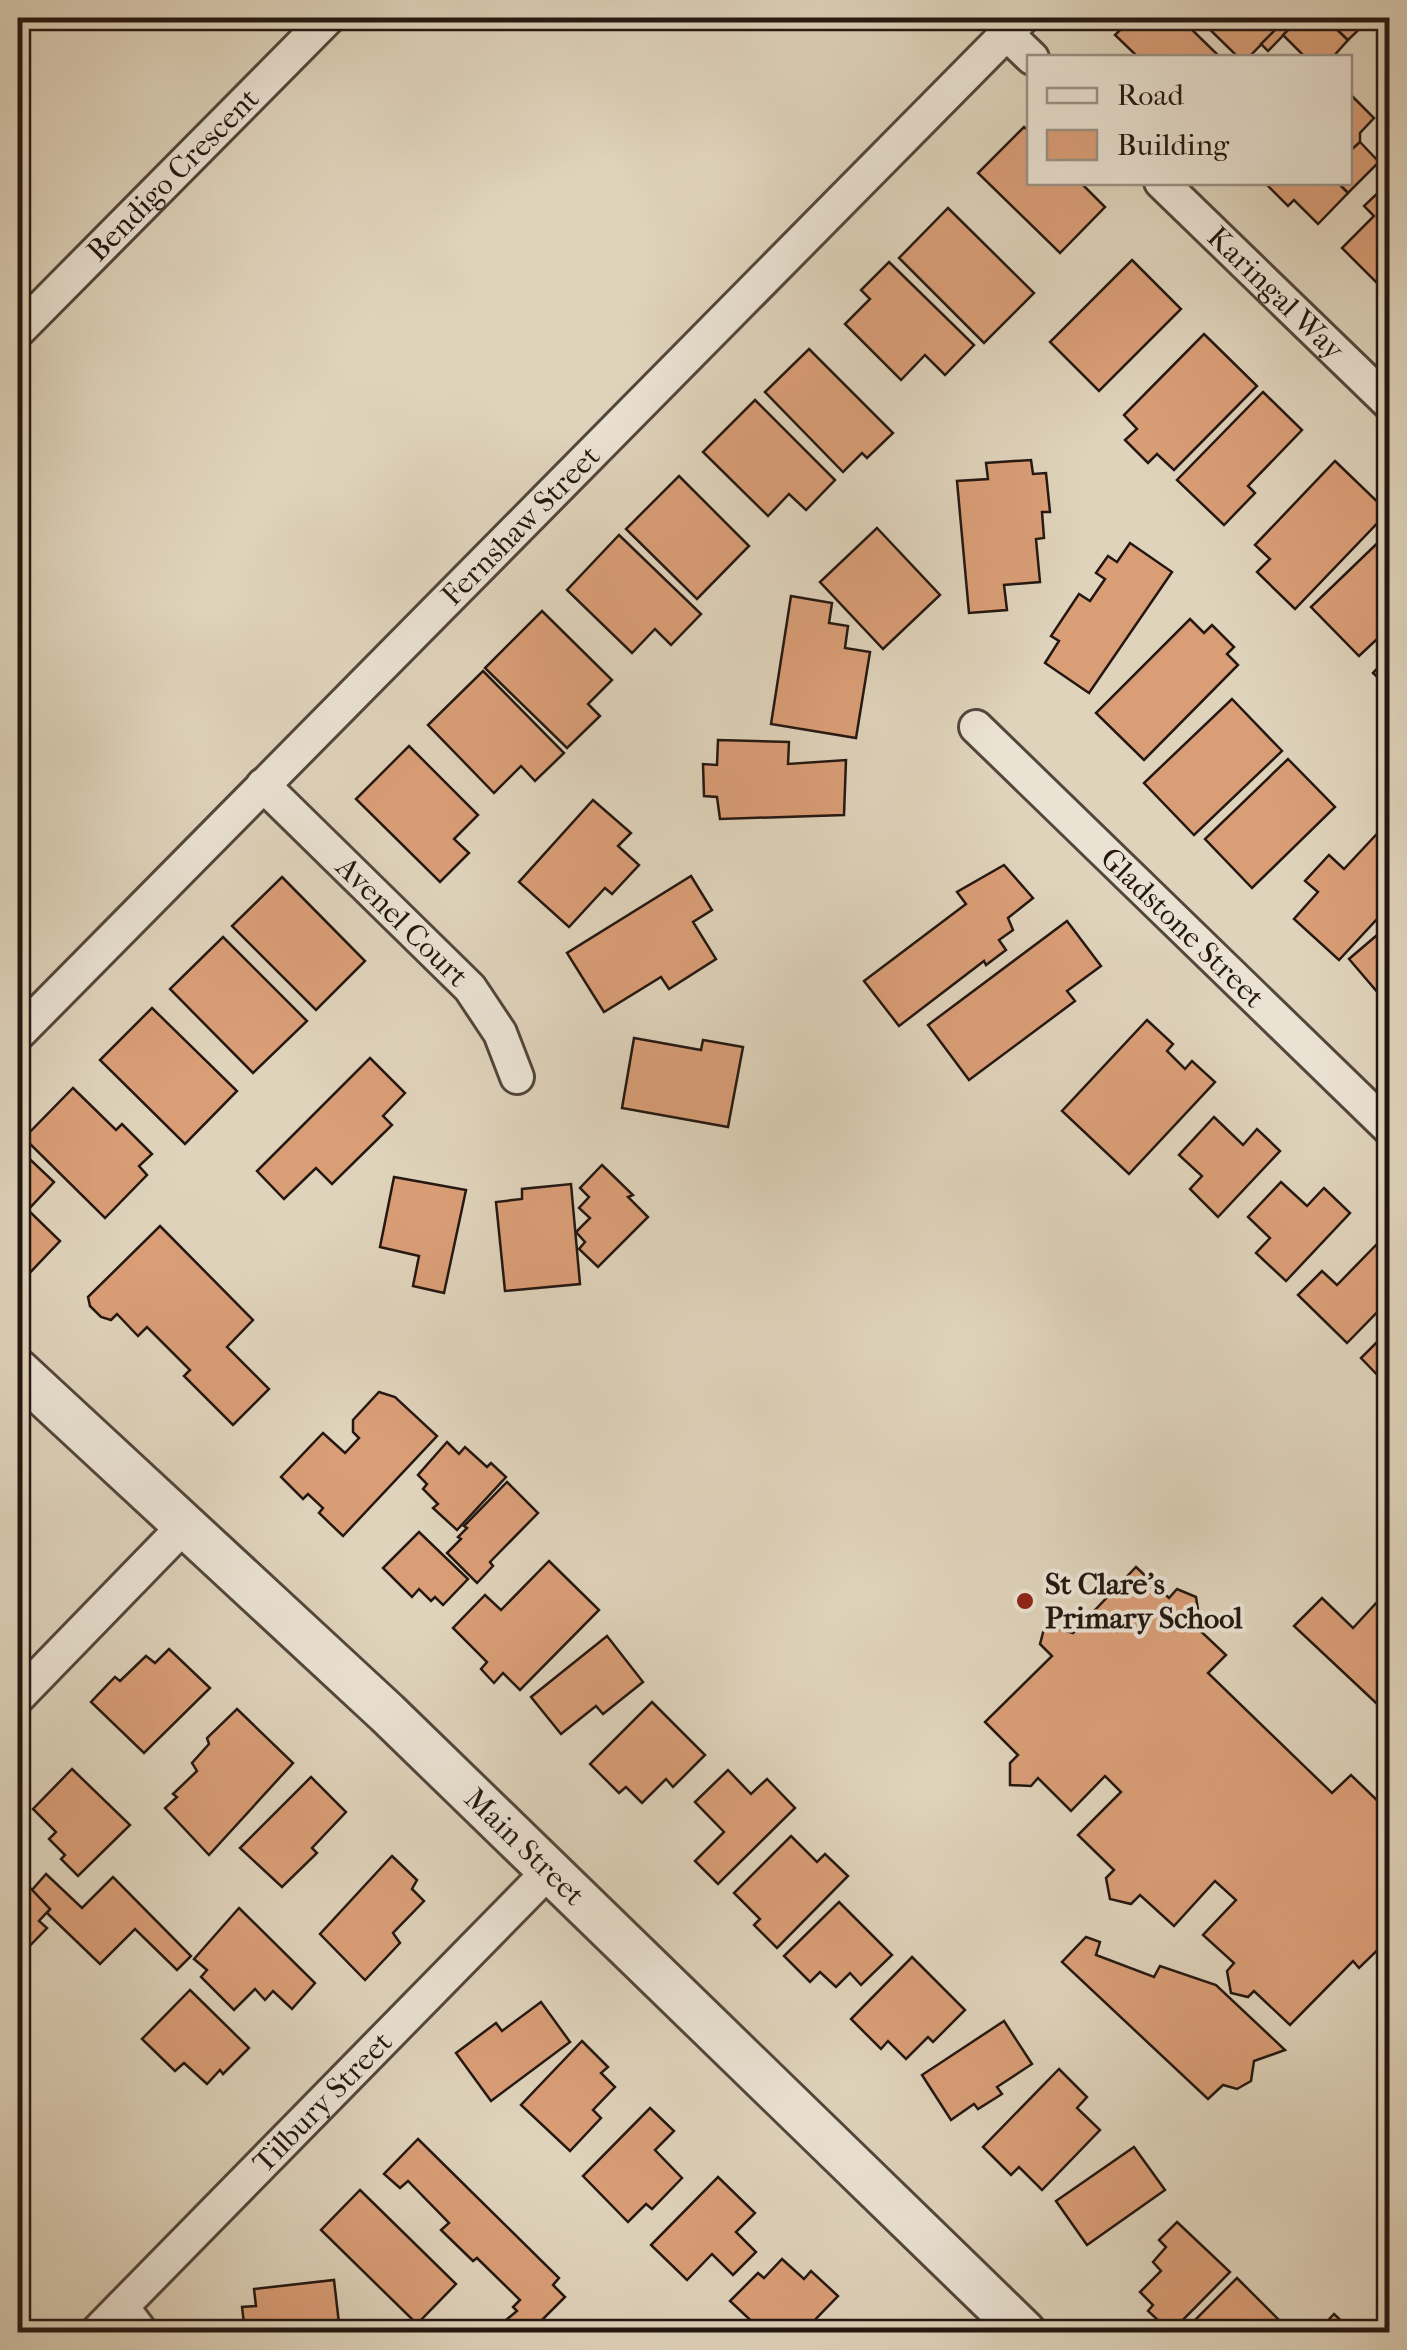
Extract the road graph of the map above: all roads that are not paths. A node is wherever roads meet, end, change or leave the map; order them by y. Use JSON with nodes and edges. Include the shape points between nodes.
{"nodes":[{"id":1,"x":328,"y":18,"type":"edge"},
{"id":2,"x":1014,"y":25,"type":"edge"},
{"id":3,"x":1030,"y":55,"type":"edge"},
{"id":4,"x":1164,"y":185,"type":"edge"},
{"id":5,"x":18,"y":331,"type":"edge"},
{"id":6,"x":1384,"y":389,"type":"edge"},
{"id":7,"x":976,"y":727,"type":"dead end"},
{"id":8,"x":264,"y":785,"type":"junction"},
{"id":9,"x":18,"y":1034,"type":"edge"},
{"id":10,"x":518,"y":1076,"type":"dead end"},
{"id":11,"x":1390,"y":1129,"type":"edge"},
{"id":12,"x":18,"y":1371,"type":"edge"},
{"id":13,"x":185,"y":1525,"type":"junction"},
{"id":14,"x":18,"y":1697,"type":"edge"},
{"id":15,"x":550,"y":1870,"type":"junction"},
{"id":16,"x":132,"y":2320,"type":"edge"},
{"id":17,"x":96,"y":2332,"type":"edge"},
{"id":18,"x":1024,"y":2332,"type":"edge"}],
"edges":[{"from":1,"to":5,"type":"street","name":"Bendigo Crescent"},
{"from":2,"to":3,"type":"street"},
{"from":2,"to":8,"type":"street","name":"Fernshaw Street"},
{"from":4,"to":6,"type":"street","name":"Karingal Way"},
{"from":7,"to":11,"type":"street","name":"Gladstone Street"},
{"from":8,"to":9,"type":"street","name":"Fernshaw Street"},
{"from":8,"to":10,"type":"street","name":"Avenel Court","via":[[470,988]]},
{"from":12,"to":13,"type":"street","name":"Main Street"},
{"from":13,"to":14,"type":"street"},
{"from":13,"to":15,"type":"street","name":"Main Street"},
{"from":15,"to":16,"type":"street","name":"Tilbury Street"},
{"from":15,"to":18,"type":"street","name":"Main Street"},
{"from":16,"to":17,"type":"street","name":"Tilbury Street"}]}
